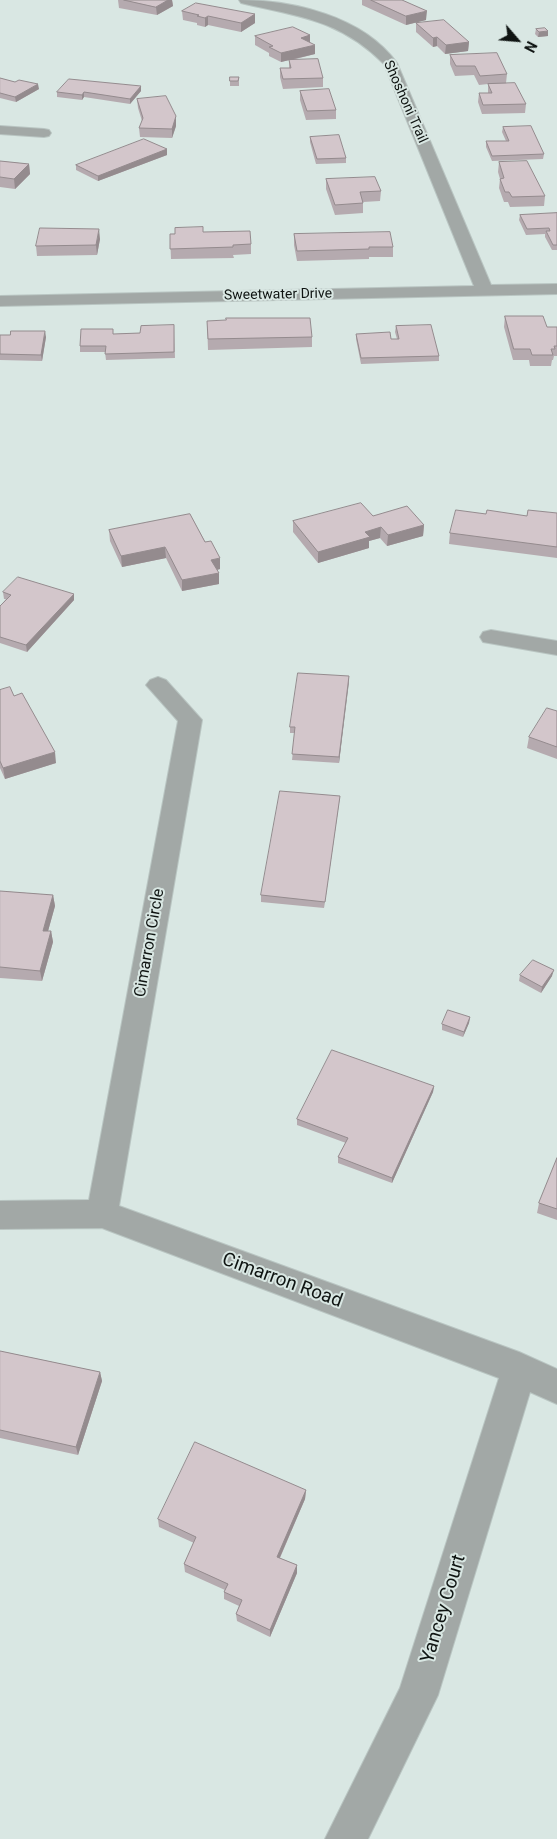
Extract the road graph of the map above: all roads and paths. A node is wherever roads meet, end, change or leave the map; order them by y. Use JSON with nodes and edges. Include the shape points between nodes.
{"nodes":[{"id":1,"x":245,"y":0,"type":"edge"},
{"id":2,"x":0,"y":130,"type":"edge"},
{"id":3,"x":44,"y":133,"type":"dead end"},
{"id":4,"x":557,"y":288,"type":"edge"},
{"id":5,"x":484,"y":290,"type":"junction"},
{"id":6,"x":0,"y":301,"type":"edge"},
{"id":7,"x":492,"y":636,"type":"dead end"},
{"id":8,"x":557,"y":648,"type":"edge"},
{"id":9,"x":158,"y":685,"type":"dead end"},
{"id":10,"x":102,"y":1214,"type":"junction"},
{"id":11,"x":0,"y":1215,"type":"edge"},
{"id":12,"x":520,"y":1369,"type":"junction"},
{"id":13,"x":557,"y":1387,"type":"edge"},
{"id":14,"x":346,"y":1839,"type":"edge"}],
"edges":[{"from":1,"to":5,"type":"street","name":"Shoshoni Trail","via":[[325,18],[356,32],[376,46],[390,63]]},
{"from":2,"to":3,"type":"street"},
{"from":4,"to":5,"type":"street","name":"Sweetwater Drive"},
{"from":5,"to":6,"type":"street","name":"Sweetwater Drive"},
{"from":7,"to":8,"type":"street"},
{"from":9,"to":10,"type":"street","name":"Cimarron Circle","via":[[190,720]]},
{"from":10,"to":11,"type":"street","name":"Cimarron Road"},
{"from":10,"to":12,"type":"street","name":"Cimarron Road"},
{"from":12,"to":13,"type":"street","name":"Cimarron Road"},
{"from":12,"to":14,"type":"street","name":"Yancey Court","via":[[418,1695]]}]}
